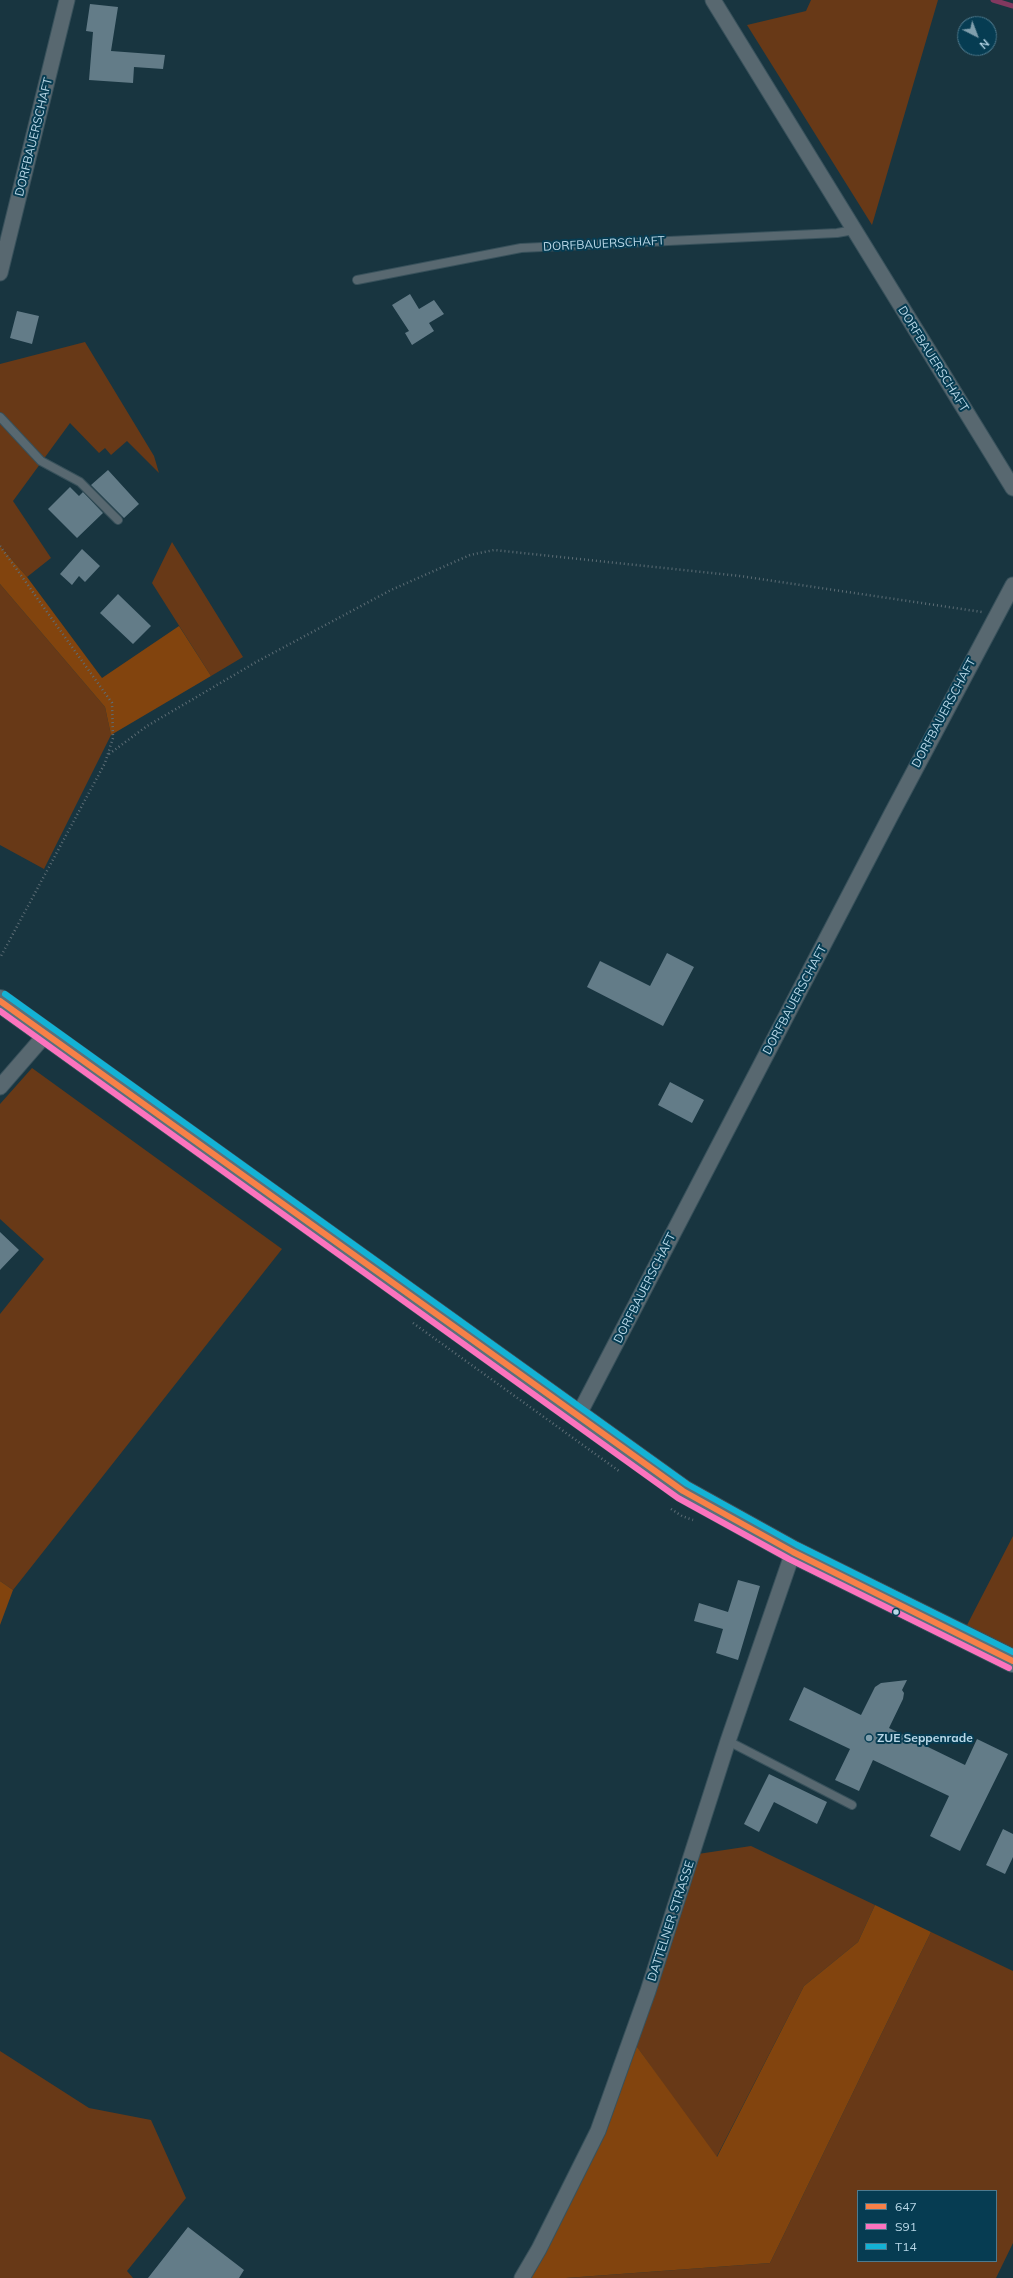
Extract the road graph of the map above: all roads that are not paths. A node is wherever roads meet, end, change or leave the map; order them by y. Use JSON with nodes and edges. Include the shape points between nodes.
{"nodes":[{"id":1,"x":67,"y":0,"type":"edge"},
{"id":2,"x":712,"y":0,"type":"edge"},
{"id":3,"x":854,"y":230,"type":"junction"},
{"id":4,"x":0,"y":273,"type":"edge"},
{"id":5,"x":357,"y":280,"type":"dead end"},
{"id":6,"x":0,"y":418,"type":"edge"},
{"id":7,"x":1013,"y":488,"type":"edge"},
{"id":8,"x":118,"y":520,"type":"dead end"},
{"id":9,"x":1013,"y":585,"type":"edge"},
{"id":10,"x":0,"y":1001,"type":"edge"},
{"id":11,"x":46,"y":1034,"type":"junction"},
{"id":12,"x":0,"y":1087,"type":"edge"},
{"id":13,"x":578,"y":1416,"type":"junction"},
{"id":14,"x":793,"y":1552,"type":"junction"},
{"id":15,"x":1013,"y":1661,"type":"edge"},
{"id":16,"x":728,"y":1741,"type":"junction"},
{"id":17,"x":852,"y":1806,"type":"dead end"},
{"id":18,"x":522,"y":2278,"type":"edge"}],
"edges":[{"from":1,"to":4,"type":"street","name":"DORFBAUERSCHAFT"},
{"from":2,"to":3,"type":"street","name":"DORFBAUERSCHAFT"},
{"from":3,"to":5,"type":"lane","name":"DORFBAUERSCHAFT","via":[[837,233],[521,248]]},
{"from":3,"to":7,"type":"street","name":"DORFBAUERSCHAFT"},
{"from":6,"to":8,"type":"lane","via":[[41,461],[80,482]]},
{"from":9,"to":13,"type":"street","name":"DORFBAUERSCHAFT"},
{"from":10,"to":11,"type":"main road"},
{"from":11,"to":12,"type":"street"},
{"from":11,"to":13,"type":"main road"},
{"from":13,"to":14,"type":"main road","via":[[638,1461],[694,1498]]},
{"from":14,"to":15,"type":"main road"},
{"from":14,"to":16,"type":"street","name":"DATTELNER STRASSE"},
{"from":16,"to":17,"type":"lane"},
{"from":16,"to":18,"type":"street","name":"DATTELNER STRASSE","via":[[648,1991],[598,2131],[539,2250]]}]}
